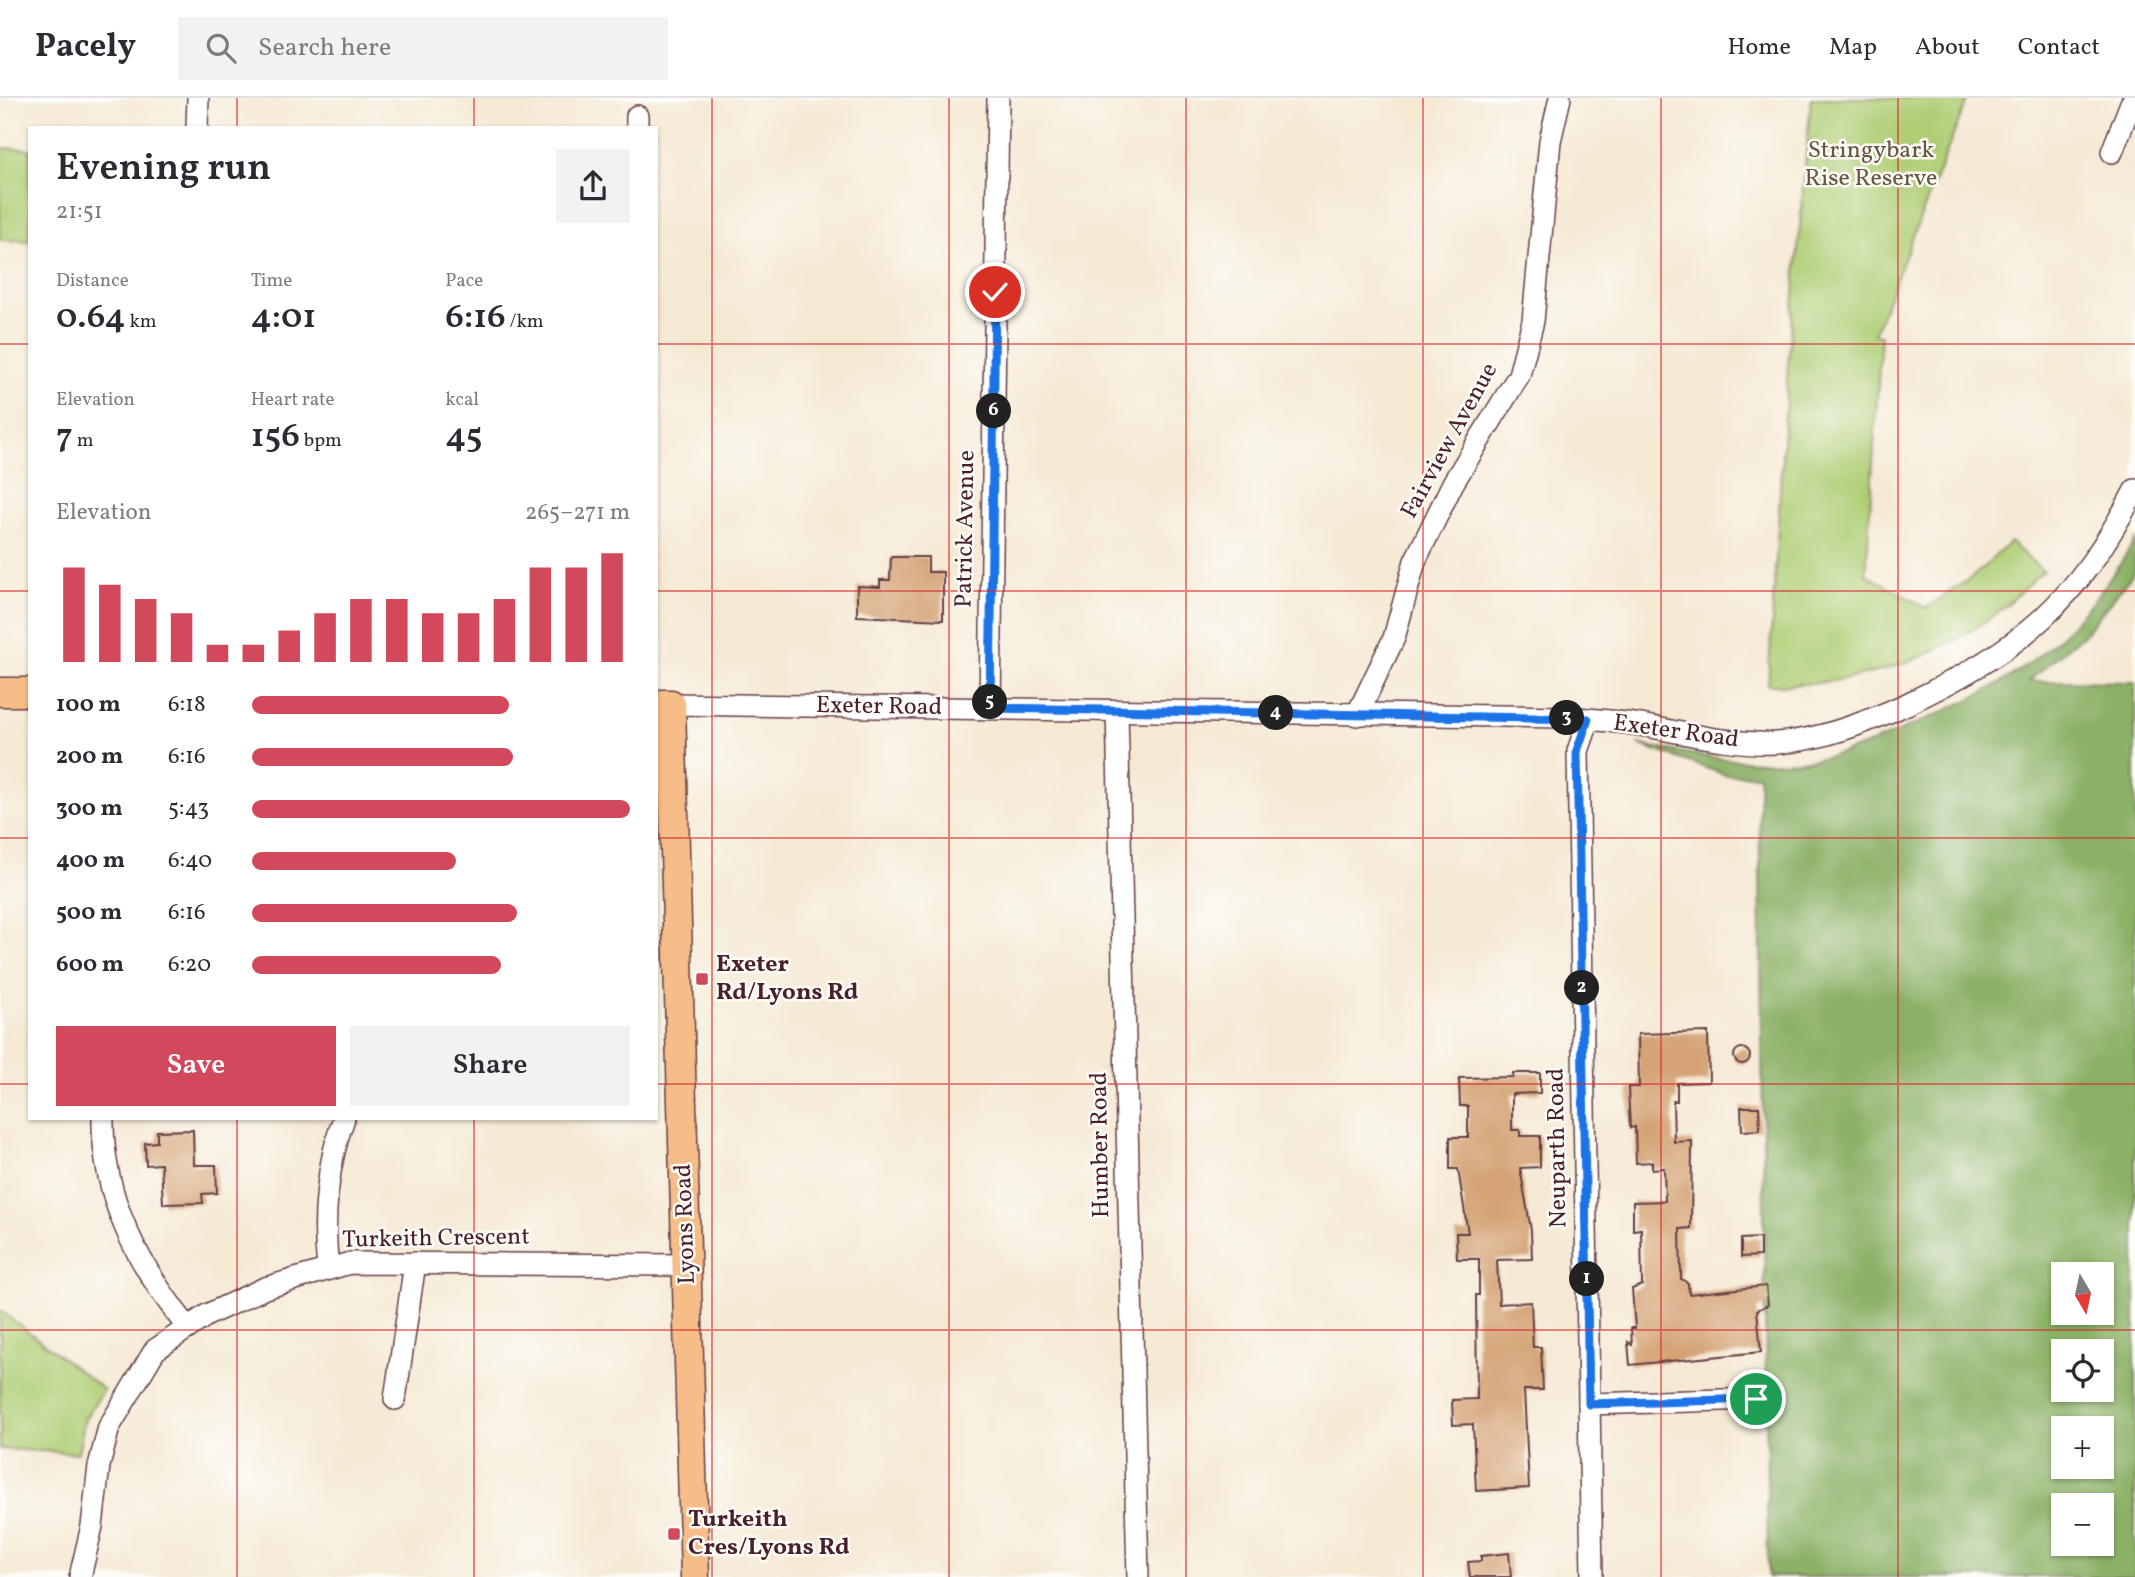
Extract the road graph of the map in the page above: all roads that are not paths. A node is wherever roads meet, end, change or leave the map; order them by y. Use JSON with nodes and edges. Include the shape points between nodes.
{"nodes":[{"id":1,"x":198,"y":98,"type":"edge"},
{"id":2,"x":998,"y":98,"type":"edge"},
{"id":3,"x":1560,"y":98,"type":"edge"},
{"id":4,"x":2131,"y":103,"type":"dead end"},
{"id":5,"x":197,"y":126,"type":"edge"},
{"id":6,"x":2128,"y":129,"type":"edge"},
{"id":7,"x":2112,"y":152,"type":"dead end"},
{"id":8,"x":2135,"y":489,"type":"edge"},
{"id":9,"x":0,"y":692,"type":"edge"},
{"id":10,"x":28,"y":692,"type":"edge"},
{"id":11,"x":664,"y":704,"type":"edge"},
{"id":12,"x":990,"y":708,"type":"junction"},
{"id":13,"x":1117,"y":711,"type":"junction"},
{"id":14,"x":1357,"y":715,"type":"junction"},
{"id":15,"x":1588,"y":719,"type":"junction"},
{"id":16,"x":103,"y":1120,"type":"edge"},
{"id":17,"x":344,"y":1120,"type":"edge"},
{"id":18,"x":415,"y":1263,"type":"junction"},
{"id":19,"x":687,"y":1265,"type":"junction"},
{"id":20,"x":328,"y":1267,"type":"junction"},
{"id":21,"x":188,"y":1328,"type":"junction"},
{"id":22,"x":395,"y":1399,"type":"dead end"},
{"id":23,"x":1756,"y":1399,"type":"dead end"},
{"id":24,"x":1589,"y":1404,"type":"junction"},
{"id":25,"x":80,"y":1577,"type":"edge"},
{"id":26,"x":695,"y":1577,"type":"edge"},
{"id":27,"x":1138,"y":1577,"type":"edge"},
{"id":28,"x":1592,"y":1577,"type":"edge"}],
"edges":[{"from":1,"to":5,"type":"street"},
{"from":2,"to":12,"type":"street","name":"Patrick Avenue"},
{"from":3,"to":14,"type":"street","name":"Fairview Avenue","via":[[1550,141],[1533,321],[1519,375],[1452,483],[1415,561],[1394,638]]},
{"from":4,"to":6,"type":"street"},
{"from":6,"to":7,"type":"street"},
{"from":8,"to":15,"type":"street","name":"Exeter Road","via":[[2093,563],[2042,620],[1981,666],[1881,716],[1819,736],[1778,743],[1743,743]]},
{"from":9,"to":10,"type":"main road"},
{"from":11,"to":12,"type":"street","name":"Exeter Road"},
{"from":11,"to":19,"type":"main road","name":"Lyons Road"},
{"from":12,"to":13,"type":"street","name":"Exeter Road"},
{"from":13,"to":14,"type":"street","name":"Exeter Road"},
{"from":13,"to":27,"type":"street","name":"Humber Road"},
{"from":14,"to":15,"type":"street","name":"Exeter Road"},
{"from":15,"to":24,"type":"street","name":"Neuparth Road","via":[[1577,751]]},
{"from":16,"to":21,"type":"street","via":[[111,1183],[128,1238],[151,1280]]},
{"from":17,"to":20,"type":"street","via":[[327,1198],[324,1235]]},
{"from":18,"to":19,"type":"street","name":"Turkeith Crescent"},
{"from":18,"to":20,"type":"street","name":"Turkeith Crescent"},
{"from":18,"to":22,"type":"street"},
{"from":19,"to":26,"type":"main road","name":"Lyons Road"},
{"from":20,"to":21,"type":"street","name":"Turkeith Crescent","via":[[265,1288]]},
{"from":21,"to":25,"type":"street","name":"Turkeith Crescent","via":[[155,1350],[109,1427]]},
{"from":23,"to":24,"type":"street"},
{"from":24,"to":28,"type":"street","name":"Neuparth Road"}]}
